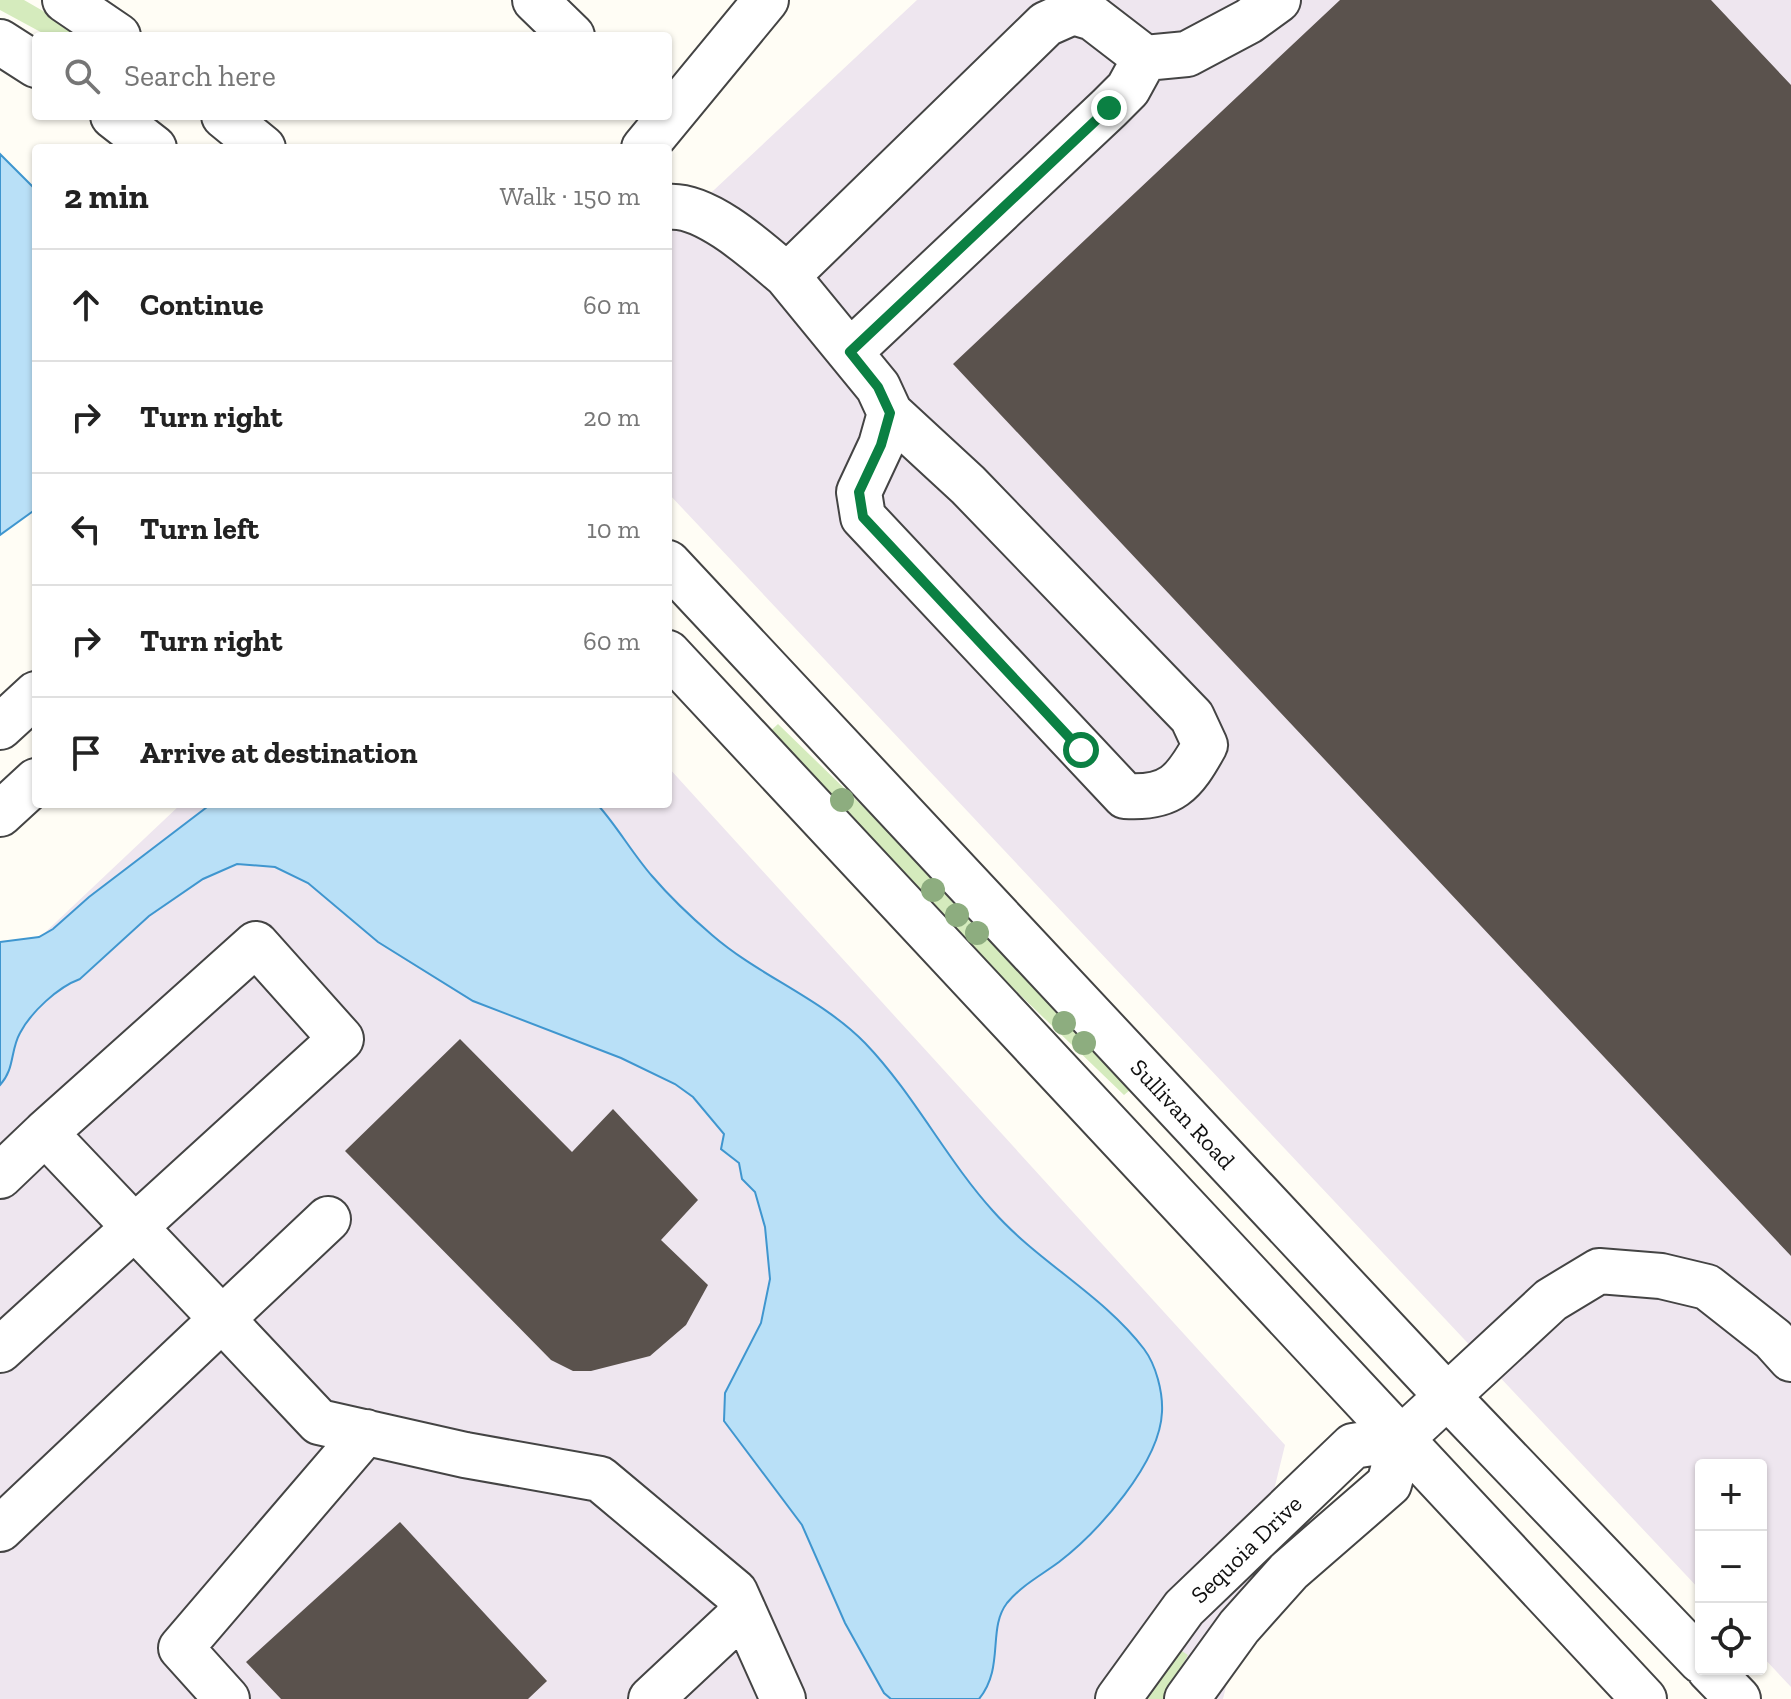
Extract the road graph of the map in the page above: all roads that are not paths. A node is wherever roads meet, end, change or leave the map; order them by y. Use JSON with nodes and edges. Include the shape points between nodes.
{"nodes":[{"id":1,"x":65,"y":0,"type":"edge"},
{"id":2,"x":535,"y":0,"type":"edge"},
{"id":3,"x":766,"y":0,"type":"edge"},
{"id":4,"x":1278,"y":0,"type":"edge"},
{"id":5,"x":112,"y":32,"type":"edge"},
{"id":6,"x":568,"y":32,"type":"edge"},
{"id":7,"x":0,"y":42,"type":"edge"},
{"id":8,"x":1145,"y":58,"type":"junction"},
{"id":9,"x":32,"y":62,"type":"edge"},
{"id":10,"x":672,"y":105,"type":"edge"},
{"id":11,"x":118,"y":120,"type":"edge"},
{"id":12,"x":229,"y":120,"type":"edge"},
{"id":13,"x":149,"y":144,"type":"edge"},
{"id":14,"x":258,"y":144,"type":"edge"},
{"id":15,"x":672,"y":208,"type":"edge"},
{"id":16,"x":787,"y":276,"type":"junction"},
{"id":17,"x":850,"y":352,"type":"junction"},
{"id":18,"x":890,"y":413,"type":"junction"},
{"id":19,"x":672,"y":567,"type":"edge"},
{"id":20,"x":672,"y":657,"type":"edge"},
{"id":21,"x":32,"y":698,"type":"edge"},
{"id":22,"x":0,"y":727,"type":"edge"},
{"id":23,"x":32,"y":785,"type":"edge"},
{"id":24,"x":0,"y":814,"type":"edge"},
{"id":25,"x":45,"y":1133,"type":"junction"},
{"id":26,"x":0,"y":1176,"type":"edge"},
{"id":27,"x":328,"y":1219,"type":"dead end"},
{"id":28,"x":133,"y":1226,"type":"junction"},
{"id":29,"x":222,"y":1319,"type":"junction"},
{"id":30,"x":0,"y":1350,"type":"edge"},
{"id":31,"x":1791,"y":1359,"type":"edge"},
{"id":32,"x":1447,"y":1396,"type":"junction"},
{"id":33,"x":366,"y":1432,"type":"junction"},
{"id":34,"x":1402,"y":1438,"type":"junction"},
{"id":35,"x":0,"y":1529,"type":"edge"},
{"id":36,"x":744,"y":1612,"type":"junction"},
{"id":37,"x":1695,"y":1655,"type":"edge"},
{"id":38,"x":1715,"y":1675,"type":"edge"},
{"id":39,"x":227,"y":1699,"type":"edge"},
{"id":40,"x":651,"y":1699,"type":"edge"},
{"id":41,"x":783,"y":1699,"type":"edge"},
{"id":42,"x":1118,"y":1699,"type":"edge"},
{"id":43,"x":1187,"y":1699,"type":"edge"},
{"id":44,"x":1644,"y":1699,"type":"edge"},
{"id":45,"x":1738,"y":1699,"type":"edge"}],
"edges":[{"from":1,"to":5,"type":"street"},
{"from":2,"to":6,"type":"street"},
{"from":3,"to":10,"type":"street"},
{"from":4,"to":8,"type":"street","via":[[1187,54]]},
{"from":7,"to":9,"type":"street"},
{"from":8,"to":16,"type":"street","via":[[1093,18],[1073,12],[1046,24]]},
{"from":8,"to":17,"type":"street","via":[[1128,89],[1109,108]]},
{"from":11,"to":13,"type":"street"},
{"from":12,"to":14,"type":"street"},
{"from":15,"to":16,"type":"street","via":[[695,211],[721,226]]},
{"from":16,"to":17,"type":"street"},
{"from":17,"to":18,"type":"street","via":[[878,387]]},
{"from":18,"to":18,"type":"street","via":[[859,492],[863,517],[1125,796],[1147,798],[1171,790],[1190,772],[1205,745],[1192,717],[968,485]]},
{"from":19,"to":32,"type":"street","name":"Sullivan Road"},
{"from":20,"to":34,"type":"street"},
{"from":21,"to":22,"type":"street"},
{"from":23,"to":24,"type":"street"},
{"from":25,"to":26,"type":"street"},
{"from":25,"to":28,"type":"street"},
{"from":25,"to":28,"type":"street","via":[[256,944],[341,1039]]},
{"from":27,"to":29,"type":"street"},
{"from":28,"to":29,"type":"street"},
{"from":28,"to":30,"type":"street"},
{"from":29,"to":33,"type":"street","via":[[319,1422]]},
{"from":29,"to":35,"type":"street"},
{"from":31,"to":32,"type":"street","via":[[1707,1287],[1661,1276],[1599,1271],[1551,1300]]},
{"from":32,"to":34,"type":"street"},
{"from":32,"to":37,"type":"street","name":"Sullivan Road"},
{"from":33,"to":36,"type":"street","via":[[600,1479],[735,1592]]},
{"from":33,"to":39,"type":"street","via":[[181,1648]]},
{"from":34,"to":42,"type":"street","name":"Sequoia Drive","via":[[1353,1446],[1184,1608]]},
{"from":34,"to":43,"type":"street","name":"Sequoia Drive","via":[[1389,1484],[1289,1571],[1239,1627]]},
{"from":34,"to":44,"type":"street"},
{"from":36,"to":40,"type":"street"},
{"from":36,"to":41,"type":"street"},
{"from":38,"to":45,"type":"street"}]}
